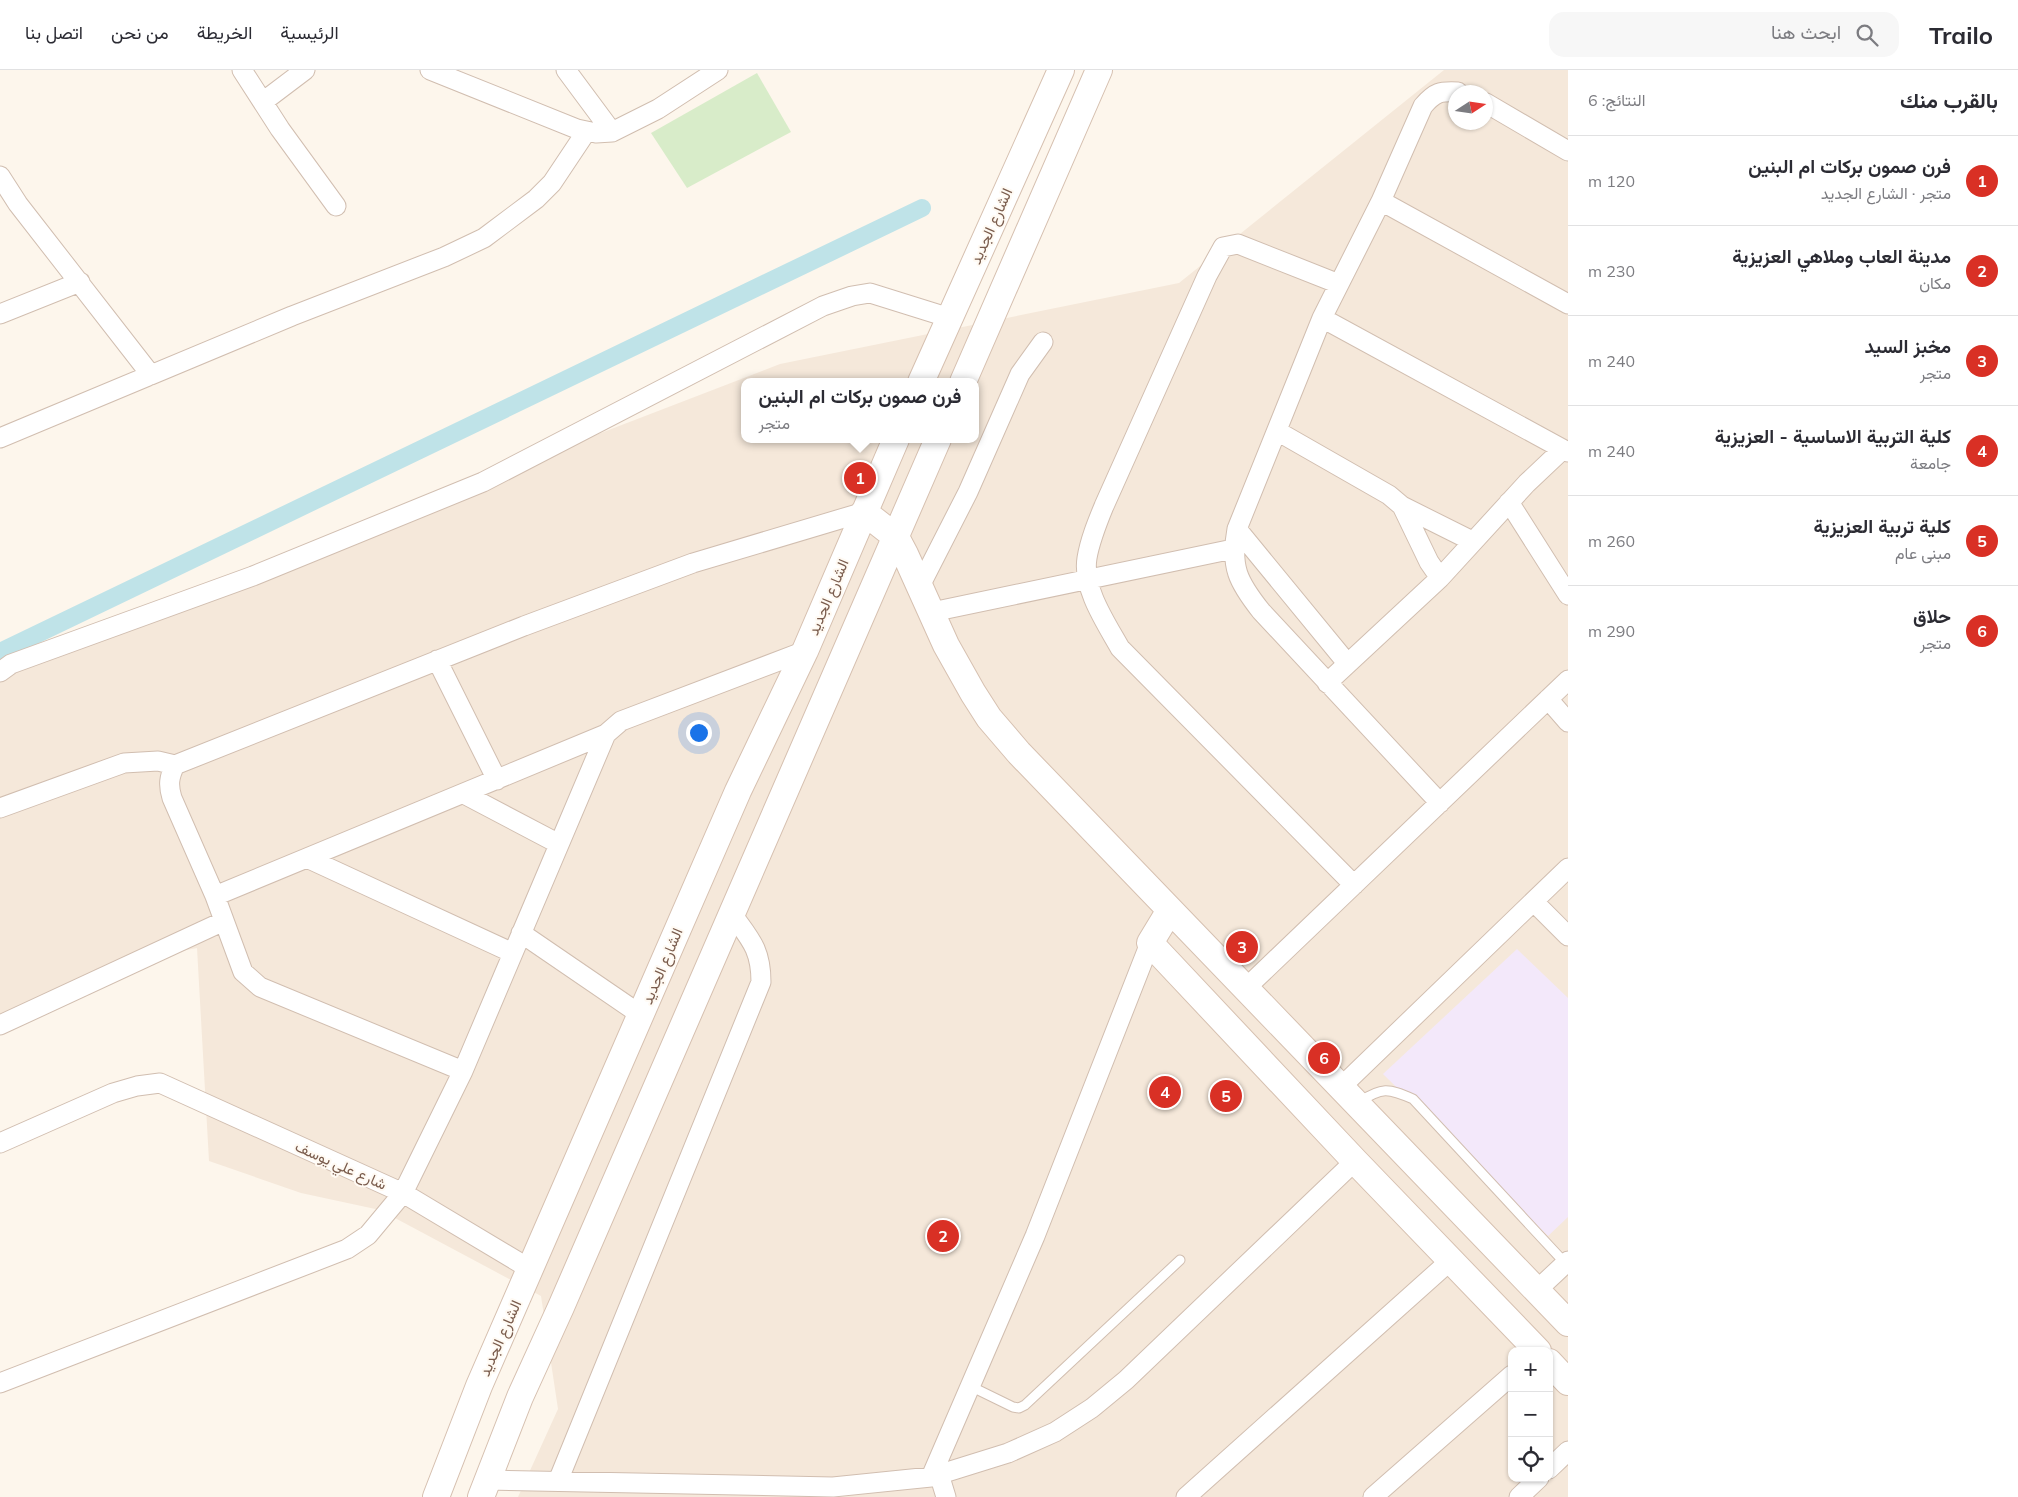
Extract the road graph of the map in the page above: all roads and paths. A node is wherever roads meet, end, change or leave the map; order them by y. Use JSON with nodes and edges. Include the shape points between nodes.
{"nodes":[{"id":1,"x":242,"y":70,"type":"edge"},
{"id":2,"x":305,"y":70,"type":"edge"},
{"id":3,"x":430,"y":70,"type":"edge"},
{"id":4,"x":566,"y":70,"type":"edge"},
{"id":5,"x":718,"y":70,"type":"edge"},
{"id":6,"x":1060,"y":70,"type":"edge"},
{"id":7,"x":1099,"y":70,"type":"edge"},
{"id":8,"x":1448,"y":91,"type":"edge"},
{"id":9,"x":264,"y":101,"type":"junction"},
{"id":10,"x":1493,"y":107,"type":"edge"},
{"id":11,"x":586,"y":132,"type":"junction"},
{"id":12,"x":612,"y":132,"type":"junction"},
{"id":13,"x":1568,"y":151,"type":"edge"},
{"id":14,"x":2,"y":181,"type":"edge"},
{"id":15,"x":1381,"y":201,"type":"junction"},
{"id":16,"x":336,"y":206,"type":"dead end"},
{"id":17,"x":80,"y":282,"type":"junction"},
{"id":18,"x":1339,"y":284,"type":"junction"},
{"id":19,"x":1568,"y":304,"type":"edge"},
{"id":20,"x":0,"y":314,"type":"edge"},
{"id":21,"x":950,"y":318,"type":"junction"},
{"id":22,"x":1322,"y":318,"type":"junction"},
{"id":23,"x":1042,"y":342,"type":"dead end"},
{"id":24,"x":151,"y":375,"type":"junction"},
{"id":25,"x":924,"y":378,"type":"edge"},
{"id":26,"x":965,"y":378,"type":"edge"},
{"id":27,"x":1277,"y":430,"type":"junction"},
{"id":28,"x":0,"y":438,"type":"edge"},
{"id":29,"x":894,"y":443,"type":"edge"},
{"id":30,"x":936,"y":443,"type":"edge"},
{"id":31,"x":1565,"y":451,"type":"edge"},
{"id":32,"x":1509,"y":502,"type":"junction"},
{"id":33,"x":1402,"y":506,"type":"junction"},
{"id":34,"x":864,"y":512,"type":"junction"},
{"id":35,"x":1237,"y":529,"type":"junction"},
{"id":36,"x":896,"y":538,"type":"junction"},
{"id":37,"x":1472,"y":541,"type":"junction"},
{"id":38,"x":1233,"y":549,"type":"junction"},
{"id":39,"x":1440,"y":578,"type":"junction"},
{"id":40,"x":1088,"y":579,"type":"junction"},
{"id":41,"x":920,"y":586,"type":"junction"},
{"id":42,"x":1568,"y":595,"type":"edge"},
{"id":43,"x":932,"y":612,"type":"junction"},
{"id":44,"x":805,"y":651,"type":"junction"},
{"id":45,"x":436,"y":660,"type":"junction"},
{"id":46,"x":844,"y":660,"type":"junction"},
{"id":47,"x":1347,"y":663,"type":"junction"},
{"id":48,"x":0,"y":672,"type":"edge"},
{"id":49,"x":1568,"y":680,"type":"edge"},
{"id":50,"x":1327,"y":683,"type":"junction"},
{"id":51,"x":1548,"y":699,"type":"junction"},
{"id":52,"x":1568,"y":722,"type":"edge"},
{"id":53,"x":606,"y":734,"type":"junction"},
{"id":54,"x":175,"y":765,"type":"junction"},
{"id":55,"x":497,"y":780,"type":"junction"},
{"id":56,"x":464,"y":794,"type":"junction"},
{"id":57,"x":1440,"y":803,"type":"junction"},
{"id":58,"x":0,"y":808,"type":"edge"},
{"id":59,"x":559,"y":844,"type":"junction"},
{"id":60,"x":307,"y":858,"type":"junction"},
{"id":61,"x":1568,"y":868,"type":"edge"},
{"id":62,"x":1354,"y":885,"type":"junction"},
{"id":63,"x":215,"y":896,"type":"junction"},
{"id":64,"x":1534,"y":902,"type":"junction"},
{"id":65,"x":1170,"y":910,"type":"junction"},
{"id":66,"x":732,"y":914,"type":"junction"},
{"id":67,"x":224,"y":921,"type":"junction"},
{"id":68,"x":521,"y":933,"type":"junction"},
{"id":69,"x":1568,"y":936,"type":"edge"},
{"id":70,"x":1150,"y":943,"type":"junction"},
{"id":71,"x":513,"y":953,"type":"junction"},
{"id":72,"x":1246,"y":988,"type":"junction"},
{"id":73,"x":641,"y":1015,"type":"junction"},
{"id":74,"x":0,"y":1025,"type":"edge"},
{"id":75,"x":463,"y":1071,"type":"junction"},
{"id":76,"x":1349,"y":1095,"type":"junction"},
{"id":77,"x":0,"y":1143,"type":"edge"},
{"id":78,"x":1355,"y":1161,"type":"junction"},
{"id":79,"x":402,"y":1193,"type":"junction"},
{"id":80,"x":1180,"y":1260,"type":"dead end"},
{"id":81,"x":1451,"y":1260,"type":"junction"},
{"id":82,"x":1567,"y":1262,"type":"edge"},
{"id":83,"x":530,"y":1269,"type":"junction"},
{"id":84,"x":1537,"y":1290,"type":"junction"},
{"id":85,"x":1568,"y":1322,"type":"edge"},
{"id":86,"x":1534,"y":1347,"type":"edge"},
{"id":87,"x":1553,"y":1366,"type":"edge"},
{"id":88,"x":1508,"y":1379,"type":"edge"},
{"id":89,"x":1568,"y":1382,"type":"edge"},
{"id":90,"x":0,"y":1383,"type":"edge"},
{"id":91,"x":970,"y":1386,"type":"junction"},
{"id":92,"x":1568,"y":1451,"type":"edge"},
{"id":93,"x":1553,"y":1464,"type":"edge"},
{"id":94,"x":935,"y":1476,"type":"junction"},
{"id":95,"x":558,"y":1481,"type":"junction"},
{"id":96,"x":1535,"y":1482,"type":"edge"},
{"id":97,"x":484,"y":1488,"type":"edge"},
{"id":98,"x":576,"y":1489,"type":"edge"},
{"id":99,"x":436,"y":1497,"type":"edge"},
{"id":100,"x":946,"y":1497,"type":"edge"},
{"id":101,"x":1186,"y":1497,"type":"edge"},
{"id":102,"x":1373,"y":1497,"type":"edge"},
{"id":103,"x":1519,"y":1497,"type":"edge"}],
"edges":[{"from":1,"to":9,"type":"street"},
{"from":2,"to":9,"type":"street"},
{"from":3,"to":11,"type":"street"},
{"from":4,"to":12,"type":"street"},
{"from":5,"to":12,"type":"street","via":[[658,109]]},
{"from":6,"to":21,"type":"main road","name":"الشارع الجديد"},
{"from":7,"to":26,"type":"main road"},
{"from":8,"to":15,"type":"street","via":[[1433,94],[1423,106]]},
{"from":9,"to":16,"type":"street","via":[[280,129]]},
{"from":10,"to":13,"type":"street"},
{"from":11,"to":12,"type":"street"},
{"from":11,"to":24,"type":"street","via":[[552,183],[484,238]]},
{"from":14,"to":17,"type":"street"},
{"from":15,"to":18,"type":"street"},
{"from":15,"to":19,"type":"street"},
{"from":17,"to":20,"type":"street"},
{"from":17,"to":24,"type":"street"},
{"from":18,"to":22,"type":"street"},
{"from":18,"to":40,"type":"street","via":[[1238,244],[1223,247],[1092,535],[1086,560]]},
{"from":21,"to":25,"type":"main road","name":"الشارع الجديد"},
{"from":21,"to":48,"type":"street","via":[[870,294],[852,296],[823,306],[483,482],[253,576],[11,664]]},
{"from":22,"to":27,"type":"street"},
{"from":22,"to":31,"type":"street"},
{"from":23,"to":41,"type":"street","via":[[1020,374],[968,492]]},
{"from":24,"to":28,"type":"street"},
{"from":27,"to":33,"type":"street","via":[[1389,495]]},
{"from":27,"to":35,"type":"street"},
{"from":29,"to":34,"type":"main road","name":"الشارع الجديد"},
{"from":30,"to":36,"type":"main road"},
{"from":31,"to":32,"type":"street"},
{"from":32,"to":37,"type":"street"},
{"from":32,"to":42,"type":"street"},
{"from":33,"to":37,"type":"street"},
{"from":33,"to":39,"type":"street"},
{"from":34,"to":36,"type":"main road"},
{"from":34,"to":44,"type":"main road","name":"الشارع الجديد"},
{"from":34,"to":45,"type":"street","via":[[693,563]]},
{"from":35,"to":38,"type":"street"},
{"from":35,"to":47,"type":"street"},
{"from":36,"to":41,"type":"main road"},
{"from":36,"to":46,"type":"main road"},
{"from":37,"to":39,"type":"street"},
{"from":38,"to":40,"type":"street"},
{"from":38,"to":50,"type":"street","via":[[1244,590]]},
{"from":39,"to":47,"type":"street"},
{"from":40,"to":43,"type":"street"},
{"from":40,"to":62,"type":"street","via":[[1099,611],[1120,648]]},
{"from":41,"to":43,"type":"main road"},
{"from":43,"to":65,"type":"main road","via":[[946,645],[989,718],[1018,753]]},
{"from":44,"to":46,"type":"main road"},
{"from":44,"to":53,"type":"street","via":[[621,721]]},
{"from":44,"to":73,"type":"main road","name":"الشارع الجديد","via":[[738,791]]},
{"from":45,"to":54,"type":"street"},
{"from":45,"to":55,"type":"street"},
{"from":46,"to":66,"type":"main road"},
{"from":47,"to":50,"type":"street"},
{"from":49,"to":51,"type":"street"},
{"from":50,"to":57,"type":"street"},
{"from":51,"to":52,"type":"street"},
{"from":51,"to":57,"type":"street"},
{"from":53,"to":55,"type":"street"},
{"from":53,"to":59,"type":"street"},
{"from":54,"to":58,"type":"street","via":[[158,761],[124,762]]},
{"from":54,"to":63,"type":"street","via":[[169,783],[172,798]]},
{"from":55,"to":56,"type":"street"},
{"from":56,"to":59,"type":"street"},
{"from":56,"to":60,"type":"street"},
{"from":57,"to":62,"type":"street"},
{"from":59,"to":68,"type":"street"},
{"from":60,"to":63,"type":"street"},
{"from":60,"to":71,"type":"street"},
{"from":61,"to":64,"type":"street"},
{"from":62,"to":72,"type":"street"},
{"from":63,"to":67,"type":"street"},
{"from":64,"to":69,"type":"street"},
{"from":64,"to":76,"type":"street"},
{"from":65,"to":70,"type":"main road"},
{"from":65,"to":72,"type":"main road"},
{"from":66,"to":95,"type":"street","via":[[756,947],[762,982]]},
{"from":66,"to":97,"type":"main road","via":[[520,1396]]},
{"from":67,"to":74,"type":"street"},
{"from":67,"to":75,"type":"street","via":[[243,972],[260,987]]},
{"from":68,"to":71,"type":"street"},
{"from":68,"to":73,"type":"street"},
{"from":70,"to":78,"type":"main road"},
{"from":70,"to":91,"type":"street","via":[[1035,1236]]},
{"from":71,"to":75,"type":"street"},
{"from":72,"to":76,"type":"main road"},
{"from":73,"to":83,"type":"main road","name":"الشارع الجديد"},
{"from":75,"to":79,"type":"street"},
{"from":76,"to":82,"type":"lane","via":[[1393,1090],[1413,1099]]},
{"from":76,"to":84,"type":"main road"},
{"from":77,"to":79,"type":"street","name":"شارع علي يوسف","via":[[113,1093],[160,1083]]},
{"from":78,"to":81,"type":"main road"},
{"from":78,"to":94,"type":"street","via":[[1126,1380],[1092,1408],[1055,1432],[1008,1453]]},
{"from":79,"to":83,"type":"street"},
{"from":79,"to":90,"type":"street","name":"شارع علي يوسف","via":[[368,1235],[347,1249]]},
{"from":80,"to":91,"type":"lane","via":[[1025,1405],[1013,1407]]},
{"from":81,"to":86,"type":"main road"},
{"from":81,"to":101,"type":"street"},
{"from":82,"to":84,"type":"street"},
{"from":83,"to":99,"type":"main road","name":"الشارع الجديد","via":[[479,1386]]},
{"from":84,"to":85,"type":"main road"},
{"from":87,"to":89,"type":"main road"},
{"from":88,"to":102,"type":"street"},
{"from":91,"to":94,"type":"street"},
{"from":92,"to":93,"type":"street"},
{"from":94,"to":98,"type":"street","via":[[834,1487]]},
{"from":94,"to":100,"type":"street"},
{"from":95,"to":97,"type":"street"},
{"from":95,"to":98,"type":"street"},
{"from":96,"to":103,"type":"street"}]}
